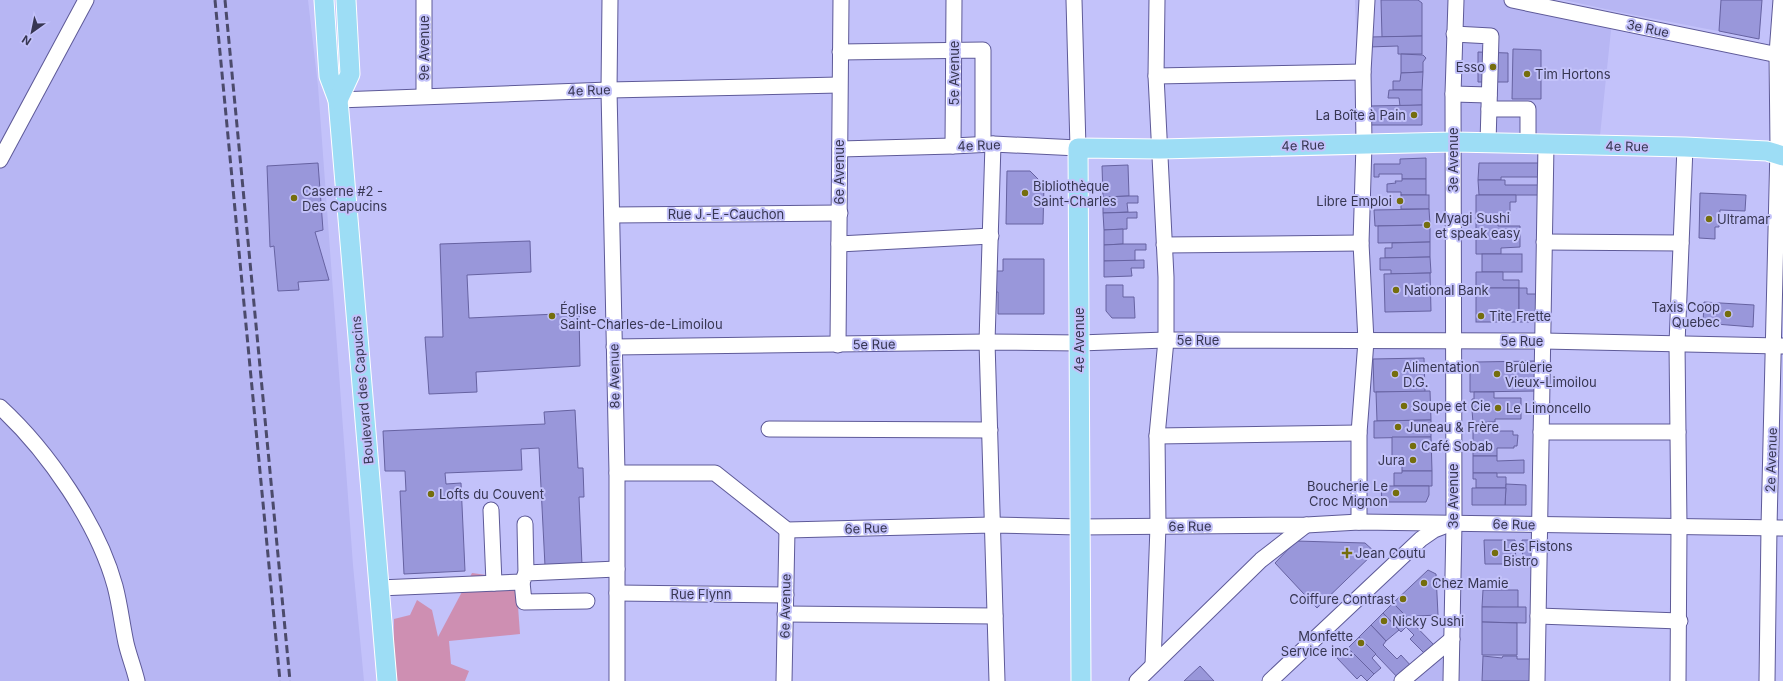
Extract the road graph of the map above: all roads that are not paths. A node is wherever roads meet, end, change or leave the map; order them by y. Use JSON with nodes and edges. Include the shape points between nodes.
{"nodes":[{"id":1,"x":86,"y":0,"type":"edge"},
{"id":2,"x":324,"y":0,"type":"edge"},
{"id":3,"x":346,"y":0,"type":"edge"},
{"id":4,"x":424,"y":0,"type":"edge"},
{"id":5,"x":610,"y":0,"type":"edge"},
{"id":6,"x":841,"y":0,"type":"edge"},
{"id":7,"x":954,"y":0,"type":"edge"},
{"id":8,"x":1074,"y":0,"type":"edge"},
{"id":9,"x":1157,"y":0,"type":"edge"},
{"id":10,"x":1367,"y":0,"type":"edge"},
{"id":11,"x":1456,"y":0,"type":"edge"},
{"id":12,"x":1512,"y":0,"type":"edge"},
{"id":13,"x":1781,"y":0,"type":"edge"},
{"id":14,"x":1454,"y":34,"type":"junction"},
{"id":15,"x":954,"y":51,"type":"junction"},
{"id":16,"x":840,"y":52,"type":"junction"},
{"id":17,"x":1780,"y":55,"type":"edge"},
{"id":18,"x":1363,"y":72,"type":"junction"},
{"id":19,"x":1156,"y":76,"type":"junction"},
{"id":20,"x":839,"y":85,"type":"junction"},
{"id":21,"x":609,"y":90,"type":"junction"},
{"id":22,"x":1453,"y":94,"type":"junction"},
{"id":23,"x":424,"y":96,"type":"junction"},
{"id":24,"x":338,"y":100,"type":"junction"},
{"id":25,"x":1489,"y":102,"type":"junction"},
{"id":26,"x":1453,"y":142,"type":"junction"},
{"id":27,"x":1488,"y":142,"type":"junction"},
{"id":28,"x":988,"y":144,"type":"junction"},
{"id":29,"x":1364,"y":144,"type":"junction"},
{"id":30,"x":1537,"y":144,"type":"junction"},
{"id":31,"x":953,"y":146,"type":"junction"},
{"id":32,"x":1684,"y":147,"type":"junction"},
{"id":33,"x":1078,"y":148,"type":"junction"},
{"id":34,"x":840,"y":149,"type":"junction"},
{"id":35,"x":1160,"y":149,"type":"junction"},
{"id":36,"x":1778,"y":151,"type":"edge"},
{"id":37,"x":0,"y":160,"type":"edge"},
{"id":38,"x":840,"y":213,"type":"junction"},
{"id":39,"x":612,"y":215,"type":"junction"},
{"id":40,"x":990,"y":236,"type":"junction"},
{"id":41,"x":1544,"y":242,"type":"junction"},
{"id":42,"x":1361,"y":243,"type":"junction"},
{"id":43,"x":1681,"y":243,"type":"junction"},
{"id":44,"x":839,"y":244,"type":"junction"},
{"id":45,"x":1164,"y":245,"type":"junction"},
{"id":46,"x":1166,"y":340,"type":"junction"},
{"id":47,"x":1366,"y":341,"type":"junction"},
{"id":48,"x":1453,"y":341,"type":"junction"},
{"id":49,"x":1543,"y":341,"type":"junction"},
{"id":50,"x":987,"y":342,"type":"junction"},
{"id":51,"x":1079,"y":343,"type":"junction"},
{"id":52,"x":1677,"y":344,"type":"junction"},
{"id":53,"x":838,"y":345,"type":"junction"},
{"id":54,"x":1779,"y":346,"type":"edge"},
{"id":55,"x":614,"y":347,"type":"junction"},
{"id":56,"x":0,"y":407,"type":"edge"},
{"id":57,"x":769,"y":429,"type":"dead end"},
{"id":58,"x":990,"y":430,"type":"junction"},
{"id":59,"x":1541,"y":432,"type":"junction"},
{"id":60,"x":1678,"y":432,"type":"junction"},
{"id":61,"x":1359,"y":433,"type":"junction"},
{"id":62,"x":1158,"y":436,"type":"junction"},
{"id":63,"x":617,"y":473,"type":"junction"},
{"id":64,"x":491,"y":510,"type":"dead end"},
{"id":65,"x":1359,"y":522,"type":"junction"},
{"id":66,"x":1454,"y":523,"type":"junction"},
{"id":67,"x":525,"y":524,"type":"dead end"},
{"id":68,"x":1306,"y":524,"type":"junction"},
{"id":69,"x":992,"y":525,"type":"junction"},
{"id":70,"x":1540,"y":525,"type":"junction"},
{"id":71,"x":1158,"y":526,"type":"junction"},
{"id":72,"x":1079,"y":527,"type":"junction"},
{"id":73,"x":1679,"y":527,"type":"junction"},
{"id":74,"x":1776,"y":528,"type":"edge"},
{"id":75,"x":787,"y":530,"type":"junction"},
{"id":76,"x":617,"y":569,"type":"junction"},
{"id":77,"x":524,"y":578,"type":"junction"},
{"id":78,"x":494,"y":583,"type":"junction"},
{"id":79,"x":379,"y":588,"type":"junction"},
{"id":80,"x":617,"y":593,"type":"junction"},
{"id":81,"x":786,"y":595,"type":"junction"},
{"id":82,"x":587,"y":601,"type":"dead end"},
{"id":83,"x":785,"y":614,"type":"junction"},
{"id":84,"x":995,"y":616,"type":"junction"},
{"id":85,"x":1538,"y":616,"type":"junction"},
{"id":86,"x":1680,"y":621,"type":"junction"},
{"id":87,"x":1452,"y":639,"type":"junction"},
{"id":88,"x":1153,"y":665,"type":"junction"},
{"id":89,"x":137,"y":681,"type":"edge"},
{"id":90,"x":387,"y":681,"type":"edge"},
{"id":91,"x":617,"y":681,"type":"edge"},
{"id":92,"x":784,"y":681,"type":"edge"},
{"id":93,"x":997,"y":681,"type":"edge"},
{"id":94,"x":1081,"y":681,"type":"edge"},
{"id":95,"x":1137,"y":681,"type":"edge"},
{"id":96,"x":1270,"y":681,"type":"edge"},
{"id":97,"x":1402,"y":681,"type":"edge"},
{"id":98,"x":1451,"y":681,"type":"edge"},
{"id":99,"x":1537,"y":681,"type":"edge"},
{"id":100,"x":1678,"y":681,"type":"edge"},
{"id":101,"x":1767,"y":681,"type":"edge"}],
"edges":[{"from":1,"to":37,"type":"street"},
{"from":2,"to":24,"type":"main road","name":"Boulevard des Capucins","via":[[329,76]]},
{"from":3,"to":24,"type":"main road","name":"Boulevard des Capucins","via":[[350,74]]},
{"from":4,"to":23,"type":"street","name":"9e Avenue"},
{"from":5,"to":21,"type":"street","name":"8e Avenue"},
{"from":6,"to":16,"type":"street","name":"6e Avenue"},
{"from":7,"to":15,"type":"street","name":"5e Avenue"},
{"from":8,"to":33,"type":"street","name":"4e Avenue"},
{"from":9,"to":19,"type":"street"},
{"from":10,"to":18,"type":"street"},
{"from":11,"to":14,"type":"street","name":"3e Avenue"},
{"from":12,"to":17,"type":"street","name":"3e Rue"},
{"from":13,"to":17,"type":"street","name":"2e Avenue"},
{"from":14,"to":22,"type":"street","name":"3e Avenue"},
{"from":14,"to":25,"type":"street","via":[[1491,36]]},
{"from":15,"to":16,"type":"street"},
{"from":15,"to":28,"type":"street","via":[[983,50]]},
{"from":15,"to":31,"type":"street","name":"5e Avenue"},
{"from":16,"to":20,"type":"street","name":"6e Avenue"},
{"from":17,"to":36,"type":"street","name":"2e Avenue"},
{"from":18,"to":19,"type":"street"},
{"from":18,"to":29,"type":"street"},
{"from":19,"to":35,"type":"street"},
{"from":20,"to":21,"type":"street","name":"4e Rue"},
{"from":20,"to":34,"type":"street","name":"6e Avenue"},
{"from":21,"to":23,"type":"street","name":"4e Rue"},
{"from":21,"to":39,"type":"street","name":"8e Avenue"},
{"from":22,"to":25,"type":"street"},
{"from":22,"to":26,"type":"street","name":"3e Avenue"},
{"from":23,"to":24,"type":"street","name":"4e Rue"},
{"from":24,"to":79,"type":"main road","name":"Boulevard des Capucins"},
{"from":25,"to":27,"type":"street"},
{"from":25,"to":30,"type":"street","via":[[1528,109]]},
{"from":26,"to":27,"type":"main road","name":"4e Rue"},
{"from":26,"to":29,"type":"main road","name":"4e Rue"},
{"from":26,"to":48,"type":"street","name":"3e Avenue"},
{"from":27,"to":30,"type":"main road","name":"4e Rue"},
{"from":28,"to":31,"type":"street","name":"4e Rue"},
{"from":28,"to":33,"type":"street","name":"4e Rue"},
{"from":28,"to":40,"type":"street"},
{"from":29,"to":35,"type":"main road","name":"4e Rue"},
{"from":29,"to":42,"type":"street"},
{"from":30,"to":32,"type":"main road","name":"4e Rue"},
{"from":30,"to":41,"type":"street"},
{"from":31,"to":34,"type":"street","name":"4e Rue"},
{"from":32,"to":36,"type":"main road","name":"4e Rue"},
{"from":32,"to":43,"type":"street"},
{"from":33,"to":35,"type":"main road","name":"4e Rue"},
{"from":33,"to":51,"type":"main road","name":"4e Avenue"},
{"from":34,"to":38,"type":"street","name":"6e Avenue"},
{"from":35,"to":45,"type":"street"},
{"from":36,"to":54,"type":"street","name":"2e Avenue"},
{"from":38,"to":39,"type":"street","name":"Rue J.-E.-Cauchon"},
{"from":38,"to":44,"type":"street","name":"6e Avenue"},
{"from":39,"to":55,"type":"street","name":"8e Avenue"},
{"from":40,"to":44,"type":"street"},
{"from":40,"to":50,"type":"street"},
{"from":41,"to":43,"type":"street"},
{"from":41,"to":49,"type":"street"},
{"from":42,"to":45,"type":"street"},
{"from":42,"to":47,"type":"street"},
{"from":43,"to":52,"type":"street"},
{"from":44,"to":53,"type":"street","name":"6e Avenue"},
{"from":45,"to":46,"type":"street"},
{"from":46,"to":47,"type":"street","name":"5e Rue"},
{"from":46,"to":51,"type":"street","name":"5e Rue"},
{"from":46,"to":62,"type":"street"},
{"from":47,"to":48,"type":"street","name":"5e Rue"},
{"from":47,"to":61,"type":"street"},
{"from":48,"to":49,"type":"street","name":"5e Rue"},
{"from":48,"to":66,"type":"street","name":"3e Avenue"},
{"from":49,"to":52,"type":"street","name":"5e Rue"},
{"from":49,"to":59,"type":"street"},
{"from":50,"to":51,"type":"street","name":"5e Rue"},
{"from":50,"to":53,"type":"street","name":"5e Rue"},
{"from":50,"to":58,"type":"street"},
{"from":51,"to":72,"type":"main road","name":"4e Avenue"},
{"from":52,"to":54,"type":"street","name":"5e Rue"},
{"from":52,"to":60,"type":"street"},
{"from":53,"to":55,"type":"street","name":"5e Rue"},
{"from":54,"to":74,"type":"street","name":"2e Avenue"},
{"from":55,"to":63,"type":"street","name":"8e Avenue"},
{"from":56,"to":89,"type":"street","via":[[45,458],[82,508],[103,551],[115,587]]},
{"from":57,"to":58,"type":"street"},
{"from":58,"to":69,"type":"street"},
{"from":59,"to":60,"type":"street"},
{"from":59,"to":70,"type":"street"},
{"from":60,"to":73,"type":"street"},
{"from":61,"to":62,"type":"street"},
{"from":61,"to":65,"type":"street"},
{"from":62,"to":71,"type":"street"},
{"from":63,"to":75,"type":"street","via":[[715,473]]},
{"from":63,"to":76,"type":"street","name":"8e Avenue"},
{"from":64,"to":78,"type":"street"},
{"from":65,"to":66,"type":"street","name":"6e Rue"},
{"from":65,"to":68,"type":"street","name":"6e Rue"},
{"from":66,"to":70,"type":"street","name":"6e Rue"},
{"from":66,"to":87,"type":"street","name":"3e Avenue"},
{"from":66,"to":96,"type":"street","via":[[1434,530],[1421,539]]},
{"from":67,"to":77,"type":"street"},
{"from":68,"to":71,"type":"street","name":"6e Rue"},
{"from":68,"to":88,"type":"street","via":[[1261,560]]},
{"from":69,"to":72,"type":"street","name":"6e Rue"},
{"from":69,"to":75,"type":"street","name":"6e Rue"},
{"from":69,"to":84,"type":"street"},
{"from":70,"to":73,"type":"street","name":"6e Rue"},
{"from":70,"to":85,"type":"street"},
{"from":71,"to":72,"type":"street","name":"6e Rue"},
{"from":71,"to":88,"type":"street"},
{"from":72,"to":94,"type":"main road","name":"4e Avenue"},
{"from":73,"to":74,"type":"street","name":"6e Rue"},
{"from":73,"to":86,"type":"street"},
{"from":74,"to":101,"type":"street","name":"2e Avenue"},
{"from":75,"to":81,"type":"street","name":"6e Avenue"},
{"from":76,"to":77,"type":"street"},
{"from":76,"to":80,"type":"street","name":"8e Avenue"},
{"from":77,"to":78,"type":"street"},
{"from":77,"to":82,"type":"street","via":[[524,602]]},
{"from":78,"to":79,"type":"street"},
{"from":79,"to":90,"type":"main road","name":"Boulevard des Capucins"},
{"from":80,"to":81,"type":"street","name":"Rue Flynn"},
{"from":80,"to":91,"type":"street","name":"8e Avenue"},
{"from":81,"to":83,"type":"street","name":"6e Avenue"},
{"from":83,"to":84,"type":"street"},
{"from":83,"to":92,"type":"street","name":"6e Avenue"},
{"from":84,"to":93,"type":"street"},
{"from":85,"to":86,"type":"street"},
{"from":85,"to":99,"type":"street"},
{"from":86,"to":100,"type":"street"},
{"from":87,"to":97,"type":"street"},
{"from":87,"to":98,"type":"street","name":"3e Avenue"},
{"from":88,"to":95,"type":"street"}]}
